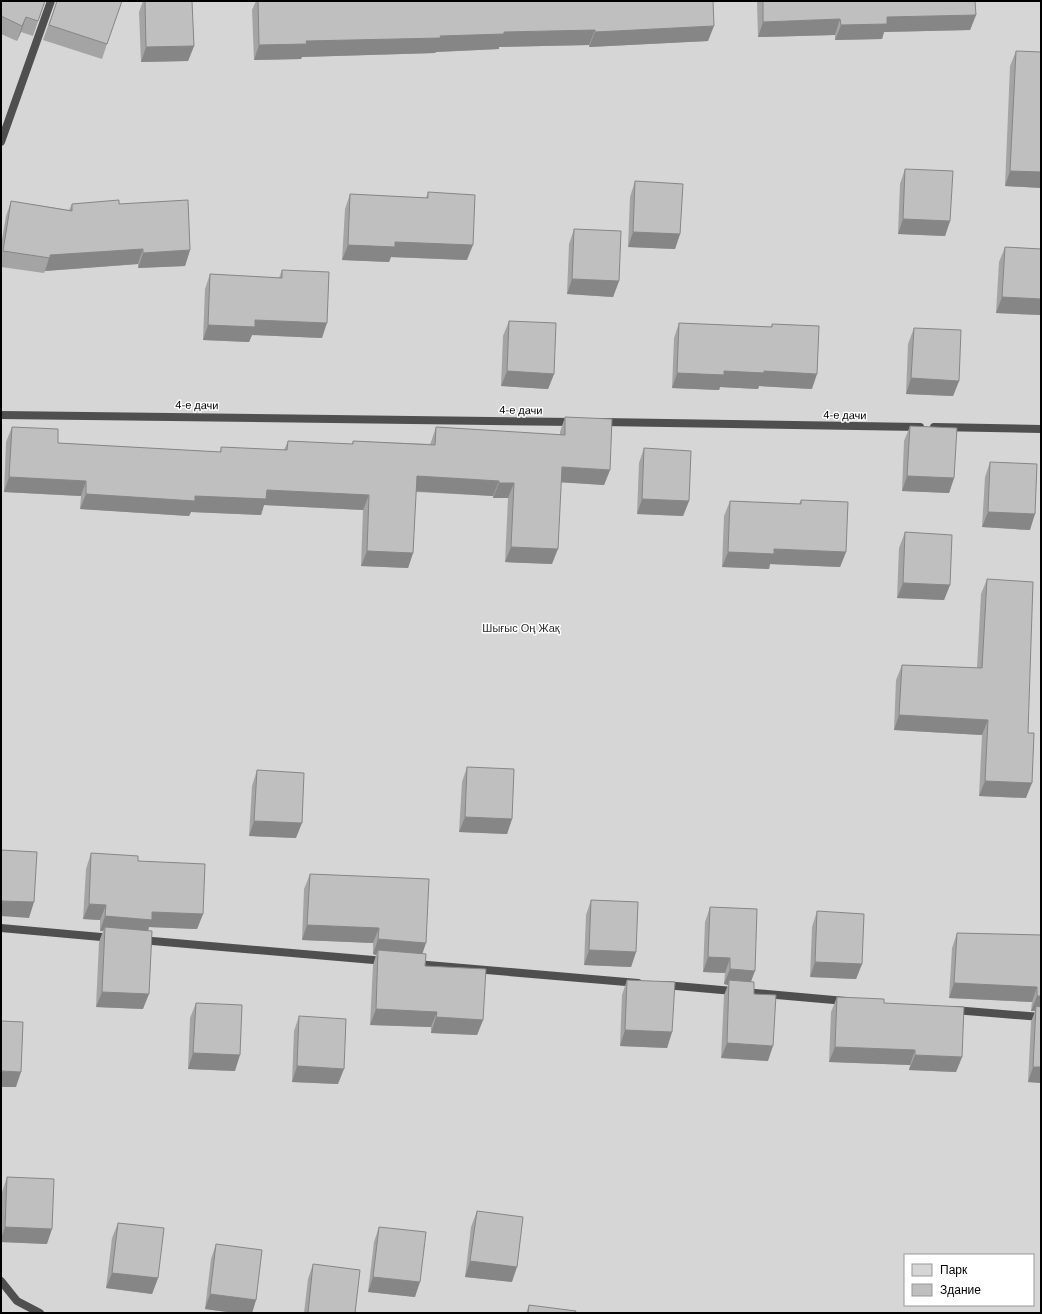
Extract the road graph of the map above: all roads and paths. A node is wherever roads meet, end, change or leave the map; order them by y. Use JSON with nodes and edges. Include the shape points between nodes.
{"nodes":[{"id":1,"x":51,"y":1,"type":"edge"},
{"id":2,"x":1,"y":142,"type":"edge"},
{"id":3,"x":1,"y":415,"type":"edge"},
{"id":4,"x":1041,"y":429,"type":"edge"},
{"id":5,"x":1,"y":928,"type":"edge"},
{"id":6,"x":120,"y":938,"type":"edge"},
{"id":7,"x":136,"y":940,"type":"edge"},
{"id":8,"x":390,"y":962,"type":"edge"},
{"id":9,"x":406,"y":963,"type":"edge"},
{"id":10,"x":644,"y":983,"type":"edge"},
{"id":11,"x":660,"y":985,"type":"edge"},
{"id":12,"x":850,"y":1001,"type":"edge"},
{"id":13,"x":946,"y":1009,"type":"edge"},
{"id":14,"x":1041,"y":1018,"type":"edge"},
{"id":15,"x":1,"y":1281,"type":"edge"},
{"id":16,"x":40,"y":1313,"type":"edge"}],
"edges":[{"from":1,"to":2,"type":"lane"},
{"from":3,"to":4,"type":"lane","name":"4-е дачи"},
{"from":5,"to":6,"type":"lane"},
{"from":7,"to":8,"type":"lane"},
{"from":9,"to":10,"type":"lane"},
{"from":11,"to":12,"type":"lane"},
{"from":13,"to":14,"type":"lane"},
{"from":15,"to":16,"type":"lane","via":[[17,1301]]}]}
